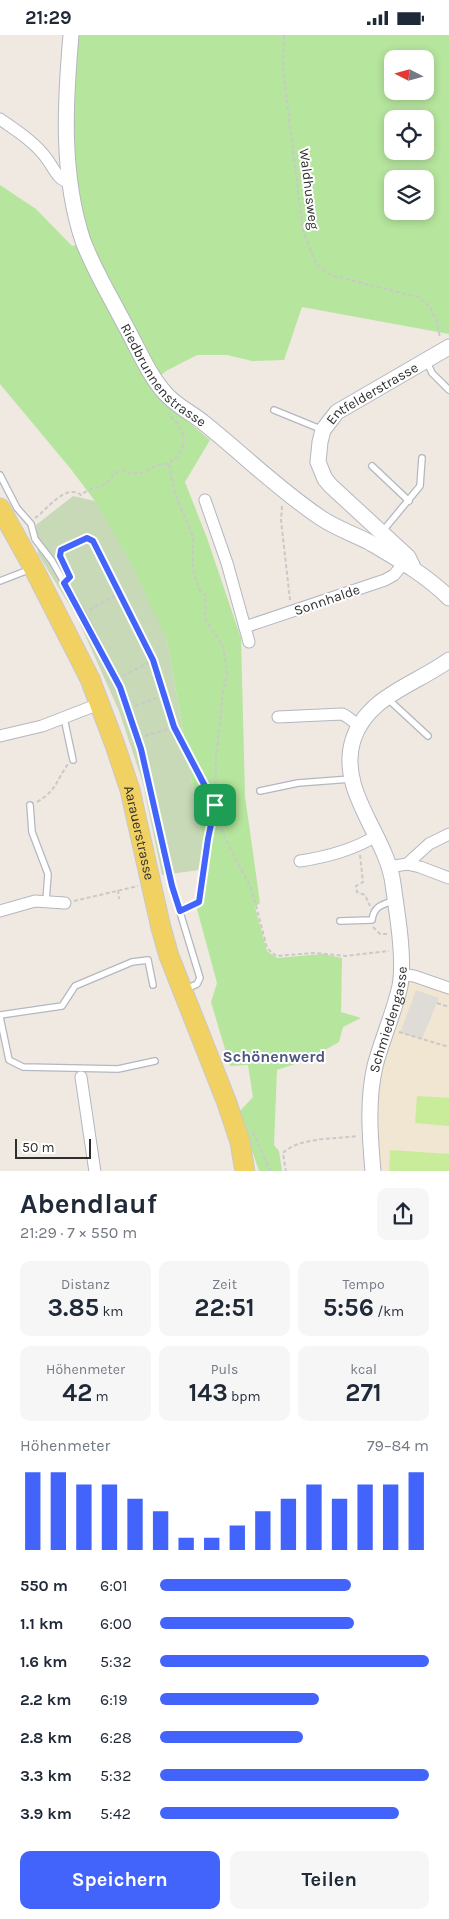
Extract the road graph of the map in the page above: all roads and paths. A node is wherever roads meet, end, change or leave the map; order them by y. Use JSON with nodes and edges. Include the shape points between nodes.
{"nodes":[{"id":1,"x":71,"y":35,"type":"edge"},
{"id":2,"x":284,"y":35,"type":"edge"},
{"id":3,"x":0,"y":119,"type":"edge"},
{"id":4,"x":70,"y":183,"type":"junction"},
{"id":5,"x":446,"y":348,"type":"edge"},
{"id":6,"x":426,"y":361,"type":"junction"},
{"id":7,"x":449,"y":390,"type":"edge"},
{"id":8,"x":164,"y":409,"type":"dead end"},
{"id":9,"x":274,"y":410,"type":"dead end"},
{"id":10,"x":323,"y":431,"type":"junction"},
{"id":11,"x":422,"y":458,"type":"dead end"},
{"id":12,"x":169,"y":464,"type":"junction"},
{"id":13,"x":372,"y":467,"type":"dead end"},
{"id":14,"x":0,"y":475,"type":"edge"},
{"id":15,"x":284,"y":491,"type":"junction"},
{"id":16,"x":205,"y":500,"type":"dead end"},
{"id":17,"x":408,"y":501,"type":"junction"},
{"id":18,"x":0,"y":508,"type":"edge"},
{"id":19,"x":36,"y":519,"type":"dead end"},
{"id":20,"x":382,"y":532,"type":"junction"},
{"id":21,"x":28,"y":542,"type":"junction"},
{"id":22,"x":407,"y":566,"type":"junction"},
{"id":23,"x":33,"y":568,"type":"junction"},
{"id":24,"x":0,"y":581,"type":"edge"},
{"id":25,"x":64,"y":583,"type":"junction"},
{"id":26,"x":120,"y":593,"type":"junction"},
{"id":27,"x":449,"y":598,"type":"edge"},
{"id":28,"x":291,"y":612,"type":"junction"},
{"id":29,"x":82,"y":613,"type":"junction"},
{"id":30,"x":245,"y":627,"type":"junction"},
{"id":31,"x":249,"y":642,"type":"dead end"},
{"id":32,"x":153,"y":660,"type":"junction"},
{"id":33,"x":449,"y":660,"type":"edge"},
{"id":34,"x":116,"y":679,"type":"junction"},
{"id":35,"x":164,"y":695,"type":"junction"},
{"id":36,"x":386,"y":697,"type":"junction"},
{"id":37,"x":99,"y":704,"type":"junction"},
{"id":38,"x":128,"y":709,"type":"junction"},
{"id":39,"x":278,"y":717,"type":"dead end"},
{"id":40,"x":64,"y":718,"type":"junction"},
{"id":41,"x":359,"y":726,"type":"junction"},
{"id":42,"x":174,"y":727,"type":"junction"},
{"id":43,"x":0,"y":736,"type":"edge"},
{"id":44,"x":428,"y":736,"type":"dead end"},
{"id":45,"x":138,"y":738,"type":"junction"},
{"id":46,"x":73,"y":760,"type":"joint"},
{"id":47,"x":352,"y":779,"type":"junction"},
{"id":48,"x":260,"y":791,"type":"dead end"},
{"id":49,"x":30,"y":805,"type":"joint"},
{"id":50,"x":215,"y":805,"type":"junction"},
{"id":51,"x":449,"y":834,"type":"edge"},
{"id":52,"x":376,"y":836,"type":"junction"},
{"id":53,"x":360,"y":846,"type":"junction"},
{"id":54,"x":300,"y":861,"type":"dead end"},
{"id":55,"x":407,"y":864,"type":"junction"},
{"id":56,"x":389,"y":867,"type":"junction"},
{"id":57,"x":449,"y":878,"type":"edge"},
{"id":58,"x":151,"y":883,"type":"junction"},
{"id":59,"x":118,"y":890,"type":"junction"},
{"id":60,"x":119,"y":899,"type":"dead end"},
{"id":61,"x":46,"y":901,"type":"junction"},
{"id":62,"x":395,"y":901,"type":"junction"},
{"id":63,"x":65,"y":903,"type":"joint"},
{"id":64,"x":0,"y":911,"type":"edge"},
{"id":65,"x":180,"y":911,"type":"junction"},
{"id":66,"x":373,"y":912,"type":"junction"},
{"id":67,"x":372,"y":920,"type":"junction"},
{"id":68,"x":340,"y":921,"type":"dead end"},
{"id":69,"x":398,"y":933,"type":"junction"},
{"id":70,"x":400,"y":951,"type":"junction"},
{"id":71,"x":400,"y":974,"type":"junction"},
{"id":72,"x":153,"y":985,"type":"dead end"},
{"id":73,"x":449,"y":988,"type":"edge"},
{"id":74,"x":182,"y":990,"type":"junction"},
{"id":75,"x":437,"y":1003,"type":"dead end"},
{"id":76,"x":449,"y":1007,"type":"edge"},
{"id":77,"x":0,"y":1016,"type":"edge"},
{"id":78,"x":387,"y":1029,"type":"junction"},
{"id":79,"x":449,"y":1047,"type":"edge"},
{"id":80,"x":155,"y":1061,"type":"dead end"},
{"id":81,"x":80,"y":1072,"type":"junction"},
{"id":82,"x":370,"y":1135,"type":"junction"},
{"id":83,"x":95,"y":1171,"type":"edge"},
{"id":84,"x":245,"y":1171,"type":"edge"},
{"id":85,"x":286,"y":1171,"type":"edge"},
{"id":86,"x":372,"y":1171,"type":"edge"}],
"edges":[{"from":1,"to":4,"type":"street","name":"Riedbrunnenstrasse","via":[[66,130]]},
{"from":2,"to":5,"type":"path","name":"Waldhusweg","via":[[283,70],[303,231],[316,264],[330,275],[418,297],[430,307]]},
{"from":3,"to":4,"type":"street","via":[[38,148],[58,178]]},
{"from":4,"to":15,"type":"street","name":"Riedbrunnenstrasse","via":[[84,241],[147,368],[176,403]]},
{"from":5,"to":6,"type":"street","name":"Entfelderstrasse"},
{"from":6,"to":7,"type":"lane","via":[[432,373]]},
{"from":6,"to":10,"type":"street","name":"Entfelderstrasse","via":[[337,412]]},
{"from":8,"to":12,"type":"path","via":[[182,428],[184,437],[178,457]]},
{"from":9,"to":10,"type":"lane"},
{"from":10,"to":20,"type":"street","name":"Entfelderstrasse","via":[[318,462],[326,479]]},
{"from":11,"to":17,"type":"lane","via":[[420,487]]},
{"from":12,"to":19,"type":"path","via":[[156,465],[142,474],[124,470],[114,473],[109,483],[88,489],[81,495],[69,491],[51,502]]},
{"from":12,"to":50,"type":"path","via":[[176,494],[193,536],[193,570],[199,589],[205,595],[204,617],[223,647],[227,674],[222,692]]},
{"from":13,"to":17,"type":"lane"},
{"from":14,"to":21,"type":"lane","via":[[17,508],[31,524]]},
{"from":15,"to":22,"type":"street","name":"Riedbrunnenstrasse","via":[[324,520],[369,542]]},
{"from":15,"to":28,"type":"path","via":[[281,520]]},
{"from":16,"to":30,"type":"street"},
{"from":17,"to":20,"type":"lane"},
{"from":18,"to":21,"type":"main road","name":"Aarauerstrasse"},
{"from":20,"to":22,"type":"street","name":"Entfelderstrasse","via":[[408,557],[412,563]]},
{"from":21,"to":23,"type":"main road","name":"Aarauerstrasse"},
{"from":21,"to":25,"type":"lane","via":[[52,561]]},
{"from":22,"to":27,"type":"street","name":"Riedbrunnenstrasse"},
{"from":22,"to":28,"type":"street","name":"Sonnhalde","via":[[385,580]]},
{"from":23,"to":24,"type":"lane"},
{"from":23,"to":37,"type":"main road","name":"Aarauerstrasse","via":[[90,679]]},
{"from":25,"to":26,"type":"path","via":[[70,577],[60,556],[61,550],[87,538],[93,541]]},
{"from":25,"to":29,"type":"lane"},
{"from":26,"to":29,"type":"path"},
{"from":26,"to":32,"type":"path"},
{"from":28,"to":30,"type":"street","name":"Sonnhalde"},
{"from":29,"to":34,"type":"lane"},
{"from":30,"to":31,"type":"street"},
{"from":32,"to":34,"type":"path"},
{"from":32,"to":35,"type":"path"},
{"from":33,"to":36,"type":"street"},
{"from":34,"to":38,"type":"lane"},
{"from":35,"to":38,"type":"path"},
{"from":35,"to":42,"type":"path"},
{"from":36,"to":41,"type":"street","via":[[376,704]]},
{"from":36,"to":44,"type":"lane"},
{"from":37,"to":40,"type":"street"},
{"from":37,"to":58,"type":"main road","name":"Aarauerstrasse","via":[[130,790]]},
{"from":38,"to":45,"type":"lane"},
{"from":39,"to":41,"type":"street","via":[[342,714]]},
{"from":40,"to":43,"type":"street"},
{"from":40,"to":46,"type":"lane"},
{"from":41,"to":47,"type":"street","via":[[350,751]]},
{"from":42,"to":45,"type":"path"},
{"from":42,"to":50,"type":"path"},
{"from":45,"to":65,"type":"lane"},
{"from":46,"to":49,"type":"path","via":[[66,765],[49,795]]},
{"from":47,"to":48,"type":"lane","via":[[298,783]]},
{"from":47,"to":52,"type":"street"},
{"from":49,"to":61,"type":"lane","via":[[32,832],[48,874]]},
{"from":50,"to":65,"type":"path","via":[[199,902]]},
{"from":50,"to":70,"type":"path","via":[[223,835],[252,890],[267,948],[276,956],[315,953],[346,956]]},
{"from":51,"to":55,"type":"street","via":[[429,844]]},
{"from":52,"to":53,"type":"street"},
{"from":52,"to":56,"type":"street"},
{"from":53,"to":54,"type":"street"},
{"from":53,"to":66,"type":"path","via":[[362,882],[356,886],[357,892],[364,895]]},
{"from":55,"to":56,"type":"street"},
{"from":55,"to":57,"type":"street"},
{"from":56,"to":62,"type":"street","name":"Schmiedengasse"},
{"from":58,"to":59,"type":"path"},
{"from":58,"to":74,"type":"main road","name":"Aarauerstrasse","via":[[161,928]]},
{"from":59,"to":60,"type":"path"},
{"from":59,"to":63,"type":"path"},
{"from":61,"to":63,"type":"street"},
{"from":61,"to":64,"type":"street","via":[[26,902]]},
{"from":62,"to":66,"type":"lane","via":[[377,907]]},
{"from":62,"to":69,"type":"street","name":"Schmiedengasse"},
{"from":65,"to":74,"type":"lane","via":[[200,978],[197,984]]},
{"from":66,"to":67,"type":"lane"},
{"from":67,"to":68,"type":"lane"},
{"from":67,"to":69,"type":"path","via":[[374,929],[380,934]]},
{"from":69,"to":70,"type":"street","name":"Schmiedengasse"},
{"from":70,"to":71,"type":"street","name":"Schmiedengasse"},
{"from":71,"to":73,"type":"street"},
{"from":71,"to":78,"type":"street","name":"Schmiedengasse","via":[[400,985]]},
{"from":72,"to":77,"type":"lane","via":[[148,960],[132,962],[76,987],[62,1006]]},
{"from":74,"to":84,"type":"main road","name":"Aarauerstrasse","via":[[227,1103]]},
{"from":75,"to":76,"type":"path"},
{"from":77,"to":81,"type":"lane","via":[[9,1061],[24,1067]]},
{"from":78,"to":79,"type":"path"},
{"from":78,"to":82,"type":"street","name":"Schmiedengasse","via":[[369,1100]]},
{"from":80,"to":81,"type":"lane","via":[[118,1069]]},
{"from":81,"to":83,"type":"street"},
{"from":82,"to":85,"type":"path","via":[[305,1142],[288,1149],[283,1153]]},
{"from":82,"to":86,"type":"street","name":"Schmiedengasse"}]}
